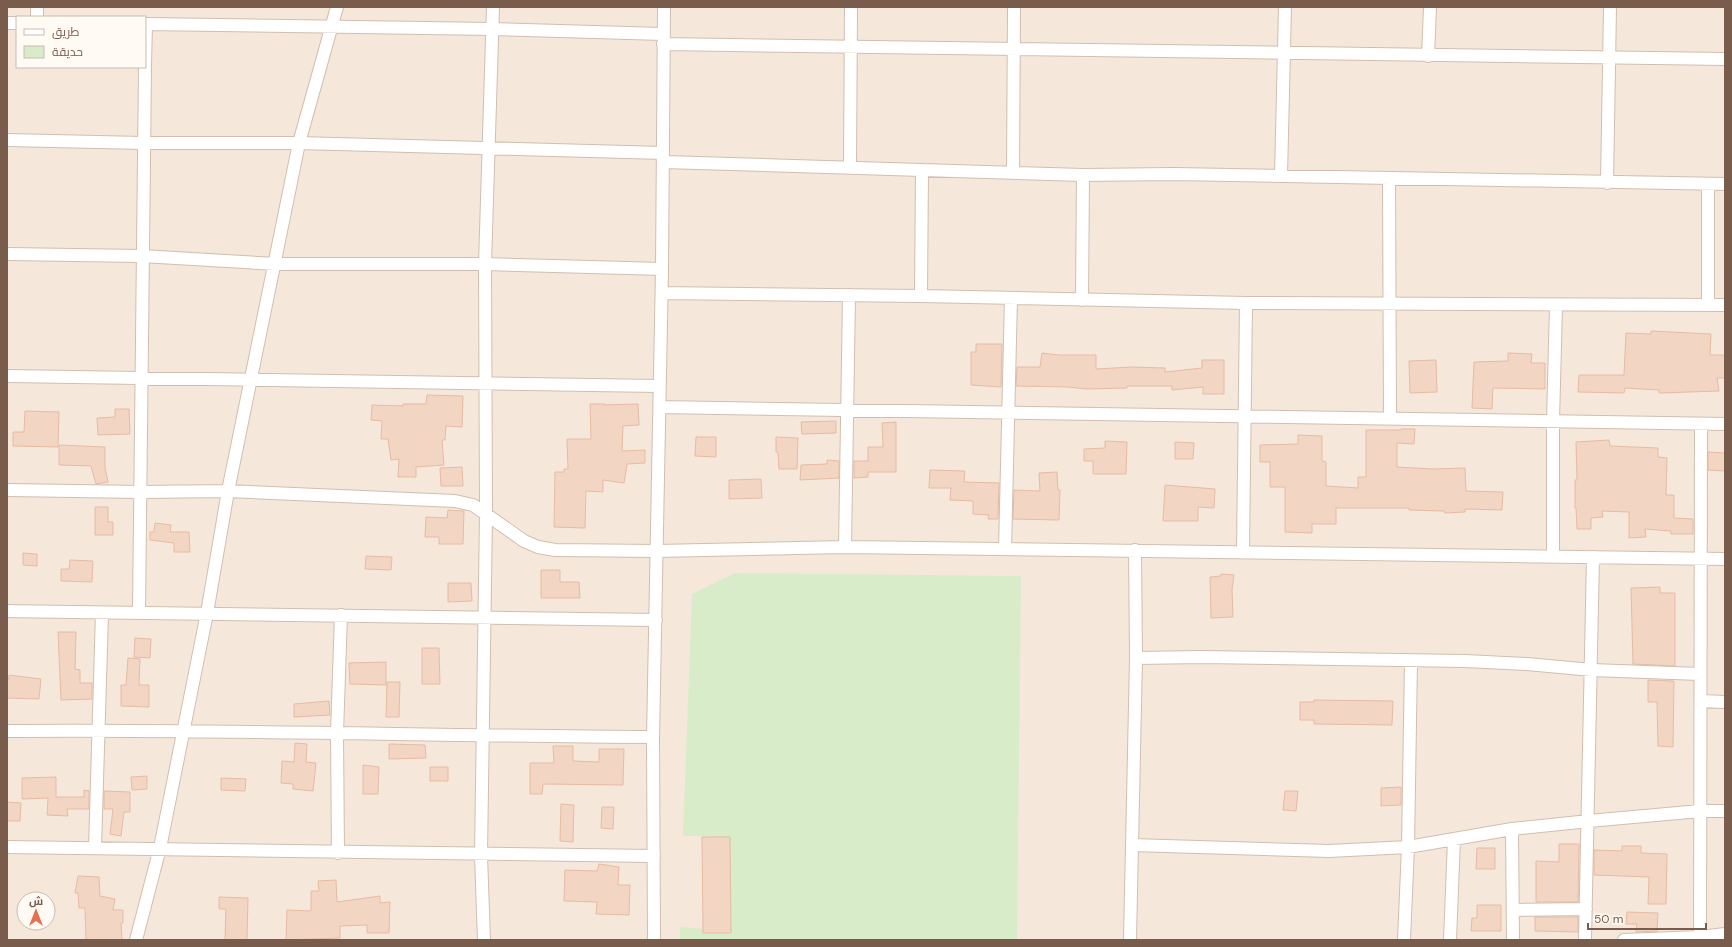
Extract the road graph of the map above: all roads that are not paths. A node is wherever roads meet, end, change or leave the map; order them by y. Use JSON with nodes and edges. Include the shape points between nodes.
{"nodes":[{"id":1,"x":337,"y":7,"type":"edge"},
{"id":2,"x":493,"y":7,"type":"edge"},
{"id":3,"x":664,"y":7,"type":"edge"},
{"id":4,"x":851,"y":7,"type":"edge"},
{"id":5,"x":1014,"y":7,"type":"edge"},
{"id":6,"x":1284,"y":7,"type":"edge"},
{"id":7,"x":1430,"y":7,"type":"edge"},
{"id":8,"x":1610,"y":7,"type":"edge"},
{"id":9,"x":146,"y":24,"type":"edge"},
{"id":10,"x":332,"y":26,"type":"junction"},
{"id":11,"x":492,"y":29,"type":"junction"},
{"id":12,"x":663,"y":39,"type":"junction"},
{"id":13,"x":851,"y":47,"type":"junction"},
{"id":14,"x":1013,"y":49,"type":"junction"},
{"id":15,"x":1282,"y":52,"type":"junction"},
{"id":16,"x":1428,"y":56,"type":"junction"},
{"id":17,"x":1609,"y":58,"type":"junction"},
{"id":18,"x":1725,"y":59,"type":"edge"},
{"id":19,"x":145,"y":68,"type":"edge"},
{"id":20,"x":7,"y":140,"type":"edge"},
{"id":21,"x":143,"y":143,"type":"junction"},
{"id":22,"x":299,"y":143,"type":"junction"},
{"id":23,"x":490,"y":148,"type":"junction"},
{"id":24,"x":663,"y":158,"type":"junction"},
{"id":25,"x":850,"y":166,"type":"junction"},
{"id":26,"x":922,"y":170,"type":"junction"},
{"id":27,"x":1013,"y":172,"type":"junction"},
{"id":28,"x":1083,"y":174,"type":"junction"},
{"id":29,"x":1281,"y":176,"type":"junction"},
{"id":30,"x":1389,"y":179,"type":"junction"},
{"id":31,"x":1607,"y":183,"type":"junction"},
{"id":32,"x":1708,"y":184,"type":"junction"},
{"id":33,"x":1725,"y":184,"type":"edge"},
{"id":34,"x":7,"y":254,"type":"edge"},
{"id":35,"x":142,"y":256,"type":"junction"},
{"id":36,"x":275,"y":264,"type":"junction"},
{"id":37,"x":485,"y":264,"type":"junction"},
{"id":38,"x":662,"y":269,"type":"junction"},
{"id":39,"x":662,"y":294,"type":"junction"},
{"id":40,"x":849,"y":295,"type":"junction"},
{"id":41,"x":921,"y":296,"type":"junction"},
{"id":42,"x":1011,"y":298,"type":"junction"},
{"id":43,"x":1082,"y":300,"type":"junction"},
{"id":44,"x":1246,"y":303,"type":"junction"},
{"id":45,"x":1388,"y":304,"type":"junction"},
{"id":46,"x":1556,"y":306,"type":"junction"},
{"id":47,"x":1708,"y":306,"type":"junction"},
{"id":48,"x":1725,"y":306,"type":"edge"},
{"id":49,"x":7,"y":376,"type":"edge"},
{"id":50,"x":140,"y":378,"type":"junction"},
{"id":51,"x":250,"y":380,"type":"junction"},
{"id":52,"x":486,"y":383,"type":"junction"},
{"id":53,"x":659,"y":386,"type":"junction"},
{"id":54,"x":660,"y":407,"type":"junction"},
{"id":55,"x":846,"y":410,"type":"junction"},
{"id":56,"x":1007,"y":413,"type":"junction"},
{"id":57,"x":1245,"y":416,"type":"junction"},
{"id":58,"x":1390,"y":418,"type":"junction"},
{"id":59,"x":1552,"y":421,"type":"junction"},
{"id":60,"x":1701,"y":424,"type":"junction"},
{"id":61,"x":1725,"y":424,"type":"edge"},
{"id":62,"x":7,"y":490,"type":"edge"},
{"id":63,"x":228,"y":491,"type":"junction"},
{"id":64,"x":141,"y":492,"type":"junction"},
{"id":65,"x":486,"y":514,"type":"junction"},
{"id":66,"x":845,"y":547,"type":"junction"},
{"id":67,"x":1005,"y":549,"type":"junction"},
{"id":68,"x":1135,"y":550,"type":"junction"},
{"id":69,"x":656,"y":551,"type":"junction"},
{"id":70,"x":1243,"y":552,"type":"junction"},
{"id":71,"x":1552,"y":557,"type":"junction"},
{"id":72,"x":1593,"y":557,"type":"junction"},
{"id":73,"x":1701,"y":559,"type":"junction"},
{"id":74,"x":1725,"y":560,"type":"edge"},
{"id":75,"x":7,"y":612,"type":"edge"},
{"id":76,"x":139,"y":612,"type":"junction"},
{"id":77,"x":102,"y":613,"type":"junction"},
{"id":78,"x":207,"y":613,"type":"junction"},
{"id":79,"x":341,"y":615,"type":"junction"},
{"id":80,"x":484,"y":619,"type":"junction"},
{"id":81,"x":656,"y":620,"type":"junction"},
{"id":82,"x":1136,"y":658,"type":"junction"},
{"id":83,"x":1411,"y":661,"type":"junction"},
{"id":84,"x":1592,"y":670,"type":"junction"},
{"id":85,"x":1700,"y":674,"type":"junction"},
{"id":86,"x":1701,"y":701,"type":"junction"},
{"id":87,"x":1725,"y":702,"type":"edge"},
{"id":88,"x":98,"y":730,"type":"junction"},
{"id":89,"x":7,"y":731,"type":"edge"},
{"id":90,"x":183,"y":731,"type":"junction"},
{"id":91,"x":337,"y":733,"type":"junction"},
{"id":92,"x":482,"y":736,"type":"junction"},
{"id":93,"x":653,"y":737,"type":"junction"},
{"id":94,"x":1700,"y":811,"type":"junction"},
{"id":95,"x":1725,"y":811,"type":"edge"},
{"id":96,"x":1589,"y":821,"type":"junction"},
{"id":97,"x":1512,"y":828,"type":"junction"},
{"id":98,"x":1454,"y":840,"type":"junction"},
{"id":99,"x":1132,"y":845,"type":"junction"},
{"id":100,"x":7,"y":847,"type":"edge"},
{"id":101,"x":1408,"y":847,"type":"junction"},
{"id":102,"x":95,"y":848,"type":"junction"},
{"id":103,"x":160,"y":848,"type":"junction"},
{"id":104,"x":338,"y":853,"type":"junction"},
{"id":105,"x":481,"y":855,"type":"junction"},
{"id":106,"x":654,"y":856,"type":"junction"},
{"id":107,"x":1586,"y":909,"type":"junction"},
{"id":108,"x":1513,"y":910,"type":"junction"},
{"id":109,"x":1725,"y":934,"type":"edge"},
{"id":110,"x":1700,"y":939,"type":"edge"},
{"id":111,"x":136,"y":940,"type":"edge"},
{"id":112,"x":484,"y":940,"type":"edge"},
{"id":113,"x":654,"y":940,"type":"edge"},
{"id":114,"x":1130,"y":940,"type":"edge"},
{"id":115,"x":1404,"y":940,"type":"edge"},
{"id":116,"x":1450,"y":940,"type":"edge"},
{"id":117,"x":1513,"y":940,"type":"edge"},
{"id":118,"x":1585,"y":940,"type":"edge"},
{"id":119,"x":1624,"y":940,"type":"edge"}],
"edges":[{"from":1,"to":10,"type":"street"},
{"from":2,"to":11,"type":"street"},
{"from":3,"to":12,"type":"street"},
{"from":4,"to":13,"type":"street"},
{"from":5,"to":14,"type":"street"},
{"from":6,"to":15,"type":"street"},
{"from":7,"to":16,"type":"street"},
{"from":8,"to":17,"type":"street"},
{"from":9,"to":10,"type":"street"},
{"from":10,"to":11,"type":"street"},
{"from":10,"to":22,"type":"street"},
{"from":11,"to":12,"type":"street"},
{"from":11,"to":23,"type":"street"},
{"from":12,"to":13,"type":"street"},
{"from":12,"to":24,"type":"street"},
{"from":13,"to":14,"type":"street"},
{"from":13,"to":25,"type":"street"},
{"from":14,"to":15,"type":"street"},
{"from":14,"to":27,"type":"street"},
{"from":15,"to":16,"type":"street"},
{"from":15,"to":29,"type":"street"},
{"from":16,"to":17,"type":"street"},
{"from":17,"to":18,"type":"street"},
{"from":17,"to":31,"type":"street"},
{"from":19,"to":21,"type":"street"},
{"from":20,"to":21,"type":"street"},
{"from":21,"to":22,"type":"street"},
{"from":21,"to":35,"type":"street"},
{"from":22,"to":23,"type":"street"},
{"from":22,"to":36,"type":"street"},
{"from":23,"to":24,"type":"street"},
{"from":23,"to":37,"type":"street"},
{"from":24,"to":25,"type":"street"},
{"from":24,"to":38,"type":"street"},
{"from":25,"to":26,"type":"street"},
{"from":26,"to":27,"type":"street"},
{"from":26,"to":41,"type":"street"},
{"from":27,"to":28,"type":"street"},
{"from":28,"to":29,"type":"street"},
{"from":28,"to":43,"type":"street"},
{"from":29,"to":30,"type":"street"},
{"from":30,"to":31,"type":"street"},
{"from":30,"to":45,"type":"street"},
{"from":31,"to":32,"type":"street"},
{"from":32,"to":33,"type":"street"},
{"from":32,"to":47,"type":"street"},
{"from":34,"to":35,"type":"street"},
{"from":35,"to":36,"type":"street"},
{"from":35,"to":50,"type":"street"},
{"from":36,"to":37,"type":"street"},
{"from":36,"to":51,"type":"street"},
{"from":37,"to":38,"type":"street"},
{"from":37,"to":52,"type":"street"},
{"from":38,"to":39,"type":"street"},
{"from":39,"to":40,"type":"street"},
{"from":39,"to":53,"type":"street"},
{"from":40,"to":41,"type":"street"},
{"from":40,"to":55,"type":"street"},
{"from":41,"to":42,"type":"street"},
{"from":42,"to":43,"type":"street"},
{"from":42,"to":56,"type":"street"},
{"from":43,"to":44,"type":"street"},
{"from":44,"to":45,"type":"street"},
{"from":44,"to":57,"type":"street"},
{"from":45,"to":46,"type":"street"},
{"from":45,"to":58,"type":"street"},
{"from":46,"to":47,"type":"street"},
{"from":46,"to":59,"type":"street"},
{"from":47,"to":48,"type":"street"},
{"from":49,"to":50,"type":"street"},
{"from":50,"to":51,"type":"street"},
{"from":50,"to":64,"type":"street"},
{"from":51,"to":52,"type":"street"},
{"from":51,"to":63,"type":"street"},
{"from":52,"to":53,"type":"street"},
{"from":52,"to":65,"type":"street"},
{"from":53,"to":54,"type":"street"},
{"from":54,"to":55,"type":"street"},
{"from":54,"to":69,"type":"street"},
{"from":55,"to":56,"type":"street"},
{"from":55,"to":66,"type":"street"},
{"from":56,"to":57,"type":"street"},
{"from":56,"to":67,"type":"street"},
{"from":57,"to":58,"type":"street"},
{"from":57,"to":70,"type":"street"},
{"from":58,"to":59,"type":"street"},
{"from":59,"to":60,"type":"street"},
{"from":59,"to":71,"type":"street"},
{"from":60,"to":61,"type":"street"},
{"from":60,"to":73,"type":"street"},
{"from":62,"to":64,"type":"street"},
{"from":63,"to":64,"type":"street"},
{"from":63,"to":65,"type":"street","via":[[454,501],[474,504]]},
{"from":63,"to":78,"type":"street"},
{"from":64,"to":76,"type":"street"},
{"from":65,"to":69,"type":"street","via":[[524,542],[538,548]]},
{"from":65,"to":80,"type":"street"},
{"from":66,"to":67,"type":"street"},
{"from":66,"to":69,"type":"street"},
{"from":67,"to":68,"type":"street"},
{"from":68,"to":70,"type":"street"},
{"from":68,"to":82,"type":"street"},
{"from":69,"to":81,"type":"street"},
{"from":70,"to":71,"type":"street"},
{"from":71,"to":72,"type":"street"},
{"from":72,"to":73,"type":"street"},
{"from":72,"to":84,"type":"street"},
{"from":73,"to":74,"type":"street"},
{"from":73,"to":85,"type":"street"},
{"from":75,"to":77,"type":"street"},
{"from":76,"to":77,"type":"street"},
{"from":76,"to":78,"type":"street"},
{"from":77,"to":88,"type":"street"},
{"from":78,"to":79,"type":"street"},
{"from":78,"to":90,"type":"street"},
{"from":79,"to":80,"type":"street"},
{"from":79,"to":91,"type":"street"},
{"from":80,"to":81,"type":"street"},
{"from":80,"to":92,"type":"street"},
{"from":81,"to":93,"type":"street"},
{"from":82,"to":83,"type":"street"},
{"from":82,"to":99,"type":"street"},
{"from":83,"to":84,"type":"street","via":[[1527,664]]},
{"from":83,"to":101,"type":"street"},
{"from":84,"to":85,"type":"street"},
{"from":84,"to":96,"type":"street"},
{"from":85,"to":86,"type":"street"},
{"from":86,"to":87,"type":"street"},
{"from":86,"to":94,"type":"street"},
{"from":88,"to":89,"type":"street"},
{"from":88,"to":90,"type":"street"},
{"from":88,"to":102,"type":"street"},
{"from":90,"to":91,"type":"street"},
{"from":90,"to":103,"type":"street"},
{"from":91,"to":92,"type":"street"},
{"from":91,"to":104,"type":"street"},
{"from":92,"to":93,"type":"street"},
{"from":92,"to":105,"type":"street"},
{"from":93,"to":106,"type":"street"},
{"from":94,"to":95,"type":"street"},
{"from":94,"to":96,"type":"street"},
{"from":94,"to":110,"type":"street"},
{"from":96,"to":97,"type":"street"},
{"from":96,"to":107,"type":"street"},
{"from":97,"to":98,"type":"street"},
{"from":97,"to":108,"type":"street"},
{"from":98,"to":101,"type":"street"},
{"from":98,"to":116,"type":"street"},
{"from":99,"to":101,"type":"street","via":[[1329,851]]},
{"from":99,"to":114,"type":"street"},
{"from":100,"to":102,"type":"street"},
{"from":101,"to":115,"type":"street"},
{"from":102,"to":103,"type":"street"},
{"from":103,"to":104,"type":"street"},
{"from":103,"to":111,"type":"street"},
{"from":104,"to":105,"type":"street"},
{"from":105,"to":106,"type":"street"},
{"from":105,"to":112,"type":"street"},
{"from":106,"to":113,"type":"street"},
{"from":107,"to":108,"type":"street"},
{"from":107,"to":118,"type":"street"},
{"from":108,"to":117,"type":"street"},
{"from":109,"to":110,"type":"street"},
{"from":110,"to":119,"type":"street"}]}
